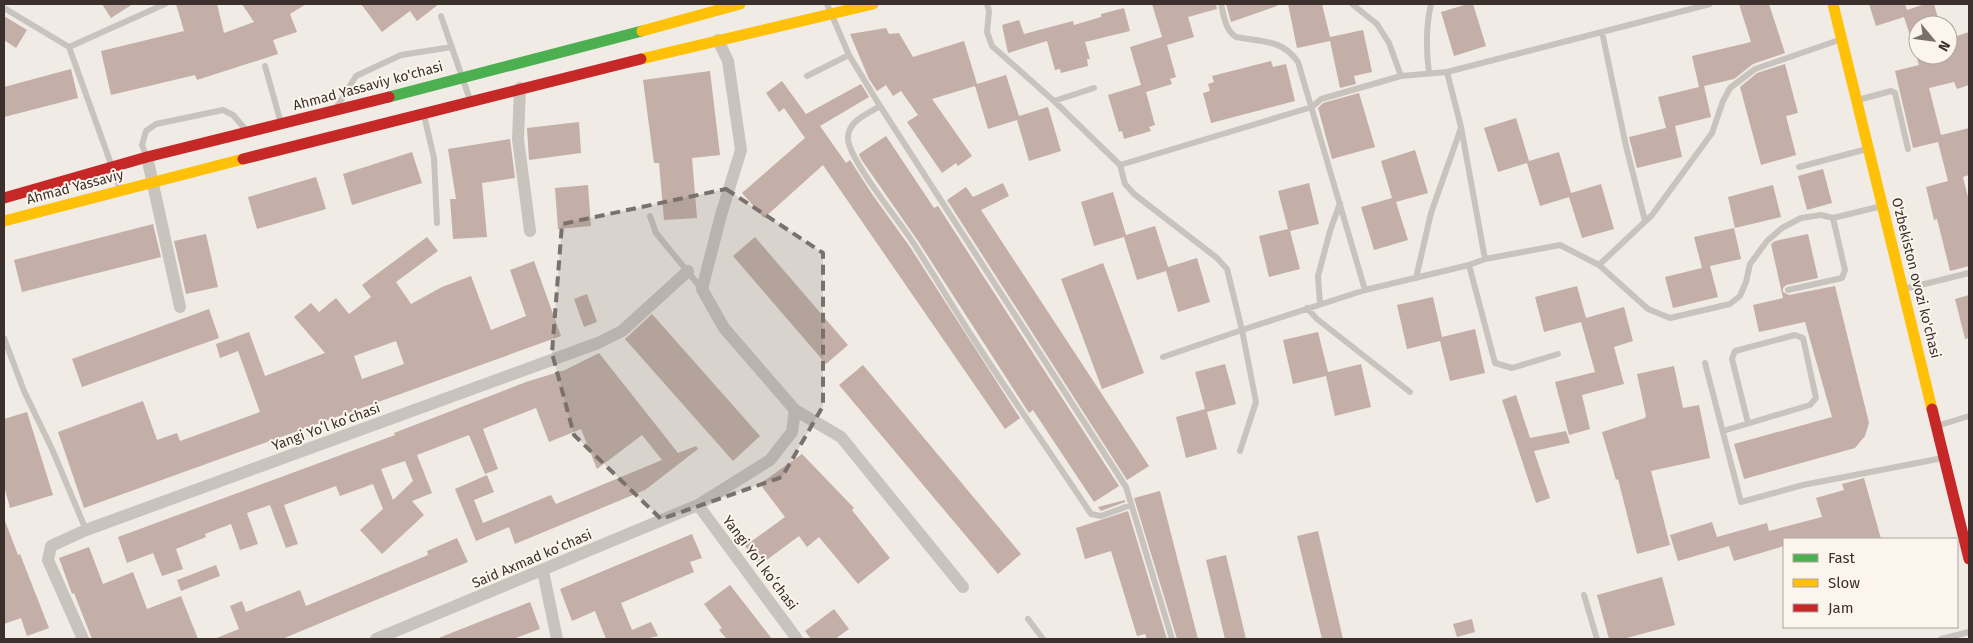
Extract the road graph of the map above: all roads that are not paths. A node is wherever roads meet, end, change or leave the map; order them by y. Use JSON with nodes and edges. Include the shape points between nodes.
{"nodes":[{"id":1,"x":164,"y":4,"type":"edge"},
{"id":2,"x":740,"y":4,"type":"edge"},
{"id":3,"x":873,"y":4,"type":"edge"},
{"id":4,"x":987,"y":4,"type":"edge"},
{"id":5,"x":1221,"y":4,"type":"edge"},
{"id":6,"x":1352,"y":4,"type":"edge"},
{"id":7,"x":1431,"y":4,"type":"edge"},
{"id":8,"x":1710,"y":4,"type":"edge"},
{"id":9,"x":1833,"y":4,"type":"edge"},
{"id":10,"x":724,"y":6,"type":"edge"},
{"id":11,"x":4,"y":8,"type":"edge"},
{"id":12,"x":829,"y":8,"type":"edge"},
{"id":13,"x":441,"y":16,"type":"dead end"},
{"id":14,"x":1602,"y":32,"type":"junction"},
{"id":15,"x":1841,"y":39,"type":"junction"},
{"id":16,"x":718,"y":40,"type":"junction"},
{"id":17,"x":69,"y":47,"type":"junction"},
{"id":18,"x":452,"y":47,"type":"junction"},
{"id":19,"x":849,"y":55,"type":"junction"},
{"id":20,"x":265,"y":66,"type":"dead end"},
{"id":21,"x":1447,"y":72,"type":"junction"},
{"id":22,"x":1429,"y":73,"type":"junction"},
{"id":23,"x":807,"y":76,"type":"dead end"},
{"id":24,"x":1402,"y":76,"type":"junction"},
{"id":25,"x":463,"y":77,"type":"junction"},
{"id":26,"x":520,"y":88,"type":"junction"},
{"id":27,"x":1094,"y":88,"type":"dead end"},
{"id":28,"x":1857,"y":100,"type":"junction"},
{"id":29,"x":1054,"y":101,"type":"junction"},
{"id":30,"x":470,"y":102,"type":"junction"},
{"id":31,"x":880,"y":106,"type":"junction"},
{"id":32,"x":1312,"y":107,"type":"junction"},
{"id":33,"x":333,"y":112,"type":"junction"},
{"id":34,"x":424,"y":114,"type":"junction"},
{"id":35,"x":281,"y":124,"type":"junction"},
{"id":36,"x":1461,"y":127,"type":"junction"},
{"id":37,"x":248,"y":132,"type":"junction"},
{"id":38,"x":1868,"y":148,"type":"junction"},
{"id":39,"x":1908,"y":148,"type":"dead end"},
{"id":40,"x":147,"y":157,"type":"junction"},
{"id":41,"x":1120,"y":165,"type":"junction"},
{"id":42,"x":1799,"y":167,"type":"dead end"},
{"id":43,"x":113,"y":168,"type":"junction"},
{"id":44,"x":154,"y":182,"type":"junction"},
{"id":45,"x":120,"y":191,"type":"junction"},
{"id":46,"x":4,"y":198,"type":"edge"},
{"id":47,"x":1340,"y":203,"type":"junction"},
{"id":48,"x":1883,"y":206,"type":"junction"},
{"id":49,"x":650,"y":216,"type":"dead end"},
{"id":50,"x":1833,"y":218,"type":"junction"},
{"id":51,"x":4,"y":221,"type":"edge"},
{"id":52,"x":1645,"y":221,"type":"junction"},
{"id":53,"x":437,"y":223,"type":"dead end"},
{"id":54,"x":530,"y":230,"type":"dead end"},
{"id":55,"x":1485,"y":260,"type":"junction"},
{"id":56,"x":1599,"y":265,"type":"junction"},
{"id":57,"x":1469,"y":266,"type":"junction"},
{"id":58,"x":688,"y":271,"type":"junction"},
{"id":59,"x":1969,"y":273,"type":"edge"},
{"id":60,"x":1416,"y":278,"type":"junction"},
{"id":61,"x":702,"y":288,"type":"junction"},
{"id":62,"x":1365,"y":290,"type":"junction"},
{"id":63,"x":1788,"y":290,"type":"dead end"},
{"id":64,"x":1903,"y":290,"type":"junction"},
{"id":65,"x":1320,"y":304,"type":"junction"},
{"id":66,"x":180,"y":307,"type":"dead end"},
{"id":67,"x":1307,"y":308,"type":"junction"},
{"id":68,"x":1242,"y":330,"type":"junction"},
{"id":69,"x":4,"y":338,"type":"edge"},
{"id":70,"x":1558,"y":354,"type":"dead end"},
{"id":71,"x":1163,"y":357,"type":"dead end"},
{"id":72,"x":1704,"y":363,"type":"dead end"},
{"id":73,"x":1410,"y":392,"type":"dead end"},
{"id":74,"x":795,"y":410,"type":"junction"},
{"id":75,"x":1969,"y":416,"type":"edge"},
{"id":76,"x":1748,"y":423,"type":"junction"},
{"id":77,"x":1936,"y":426,"type":"junction"},
{"id":78,"x":1722,"y":431,"type":"junction"},
{"id":79,"x":1240,"y":451,"type":"dead end"},
{"id":80,"x":1944,"y":458,"type":"junction"},
{"id":81,"x":698,"y":505,"type":"junction"},
{"id":82,"x":1131,"y":505,"type":"junction"},
{"id":83,"x":86,"y":530,"type":"junction"},
{"id":84,"x":1969,"y":559,"type":"edge"},
{"id":85,"x":543,"y":571,"type":"junction"},
{"id":86,"x":963,"y":587,"type":"dead end"},
{"id":87,"x":1584,"y":595,"type":"dead end"},
{"id":88,"x":1028,"y":619,"type":"dead end"},
{"id":89,"x":1969,"y":632,"type":"edge"},
{"id":90,"x":83,"y":639,"type":"edge"},
{"id":91,"x":376,"y":639,"type":"edge"},
{"id":92,"x":557,"y":639,"type":"edge"},
{"id":93,"x":797,"y":639,"type":"edge"},
{"id":94,"x":1043,"y":639,"type":"edge"},
{"id":95,"x":1172,"y":639,"type":"edge"},
{"id":96,"x":1597,"y":639,"type":"edge"},
{"id":97,"x":1941,"y":639,"type":"edge"}],
"edges":[{"from":1,"to":17,"type":"lane"},
{"from":2,"to":10,"type":"main road","name":"Ahmad Yassaviy ko'chasi"},
{"from":3,"to":12,"type":"main road"},
{"from":4,"to":29,"type":"lane","via":[[986,32],[992,46]]},
{"from":5,"to":32,"type":"lane","via":[[1227,27],[1236,38],[1280,44],[1291,52],[1298,62]]},
{"from":6,"to":24,"type":"lane","via":[[1377,24],[1389,43]]},
{"from":7,"to":22,"type":"lane","via":[[1428,16]]},
{"from":8,"to":14,"type":"lane"},
{"from":9,"to":15,"type":"main road","name":"O'zbekiston ovozi ko'chasi"},
{"from":10,"to":25,"type":"main road","name":"Ahmad Yassaviy ko'chasi","via":[[701,16]]},
{"from":11,"to":17,"type":"lane"},
{"from":12,"to":16,"type":"main road"},
{"from":12,"to":19,"type":"lane"},
{"from":13,"to":18,"type":"lane"},
{"from":14,"to":21,"type":"lane"},
{"from":14,"to":52,"type":"lane"},
{"from":15,"to":28,"type":"main road","name":"O'zbekiston ovozi ko'chasi"},
{"from":15,"to":52,"type":"lane","via":[[1755,69],[1730,88],[1712,133]]},
{"from":16,"to":26,"type":"main road"},
{"from":16,"to":61,"type":"street","via":[[728,61],[741,150]]},
{"from":17,"to":43,"type":"lane"},
{"from":18,"to":25,"type":"lane"},
{"from":18,"to":33,"type":"lane","via":[[401,56],[356,76]]},
{"from":19,"to":23,"type":"lane"},
{"from":19,"to":31,"type":"lane"},
{"from":20,"to":35,"type":"lane"},
{"from":21,"to":22,"type":"lane"},
{"from":21,"to":36,"type":"lane"},
{"from":22,"to":24,"type":"lane"},
{"from":24,"to":32,"type":"lane","via":[[1321,99]]},
{"from":25,"to":30,"type":"lane"},
{"from":25,"to":33,"type":"main road","name":"Ahmad Yassaviy ko'chasi"},
{"from":26,"to":30,"type":"main road"},
{"from":26,"to":54,"type":"street","via":[[518,139]]},
{"from":27,"to":29,"type":"lane"},
{"from":28,"to":38,"type":"main road","name":"O'zbekiston ovozi ko'chasi"},
{"from":28,"to":39,"type":"lane","via":[[1895,93]]},
{"from":29,"to":41,"type":"lane"},
{"from":30,"to":34,"type":"main road"},
{"from":31,"to":82,"type":"lane","via":[[1126,487]]},
{"from":31,"to":82,"type":"lane","via":[[854,121],[848,140],[875,189],[1091,514],[1102,516]]},
{"from":32,"to":41,"type":"lane"},
{"from":32,"to":47,"type":"lane"},
{"from":33,"to":35,"type":"main road","name":"Ahmad Yassaviy ko'chasi"},
{"from":34,"to":44,"type":"main road"},
{"from":34,"to":53,"type":"lane","via":[[434,158]]},
{"from":35,"to":37,"type":"main road","name":"Ahmad Yassaviy ko'chasi"},
{"from":36,"to":55,"type":"lane"},
{"from":36,"to":60,"type":"lane","via":[[1431,213]]},
{"from":37,"to":40,"type":"main road","name":"Ahmad Yassaviy ko'chasi"},
{"from":37,"to":40,"type":"lane","via":[[233,114],[223,110],[156,124],[146,131],[142,145]]},
{"from":38,"to":42,"type":"lane"},
{"from":38,"to":48,"type":"main road","name":"O'zbekiston ovozi ko'chasi"},
{"from":40,"to":43,"type":"main road","name":"Ahmad Yassaviy ko'chasi"},
{"from":40,"to":44,"type":"street"},
{"from":41,"to":68,"type":"lane","via":[[1125,184],[1134,194],[1227,269]]},
{"from":43,"to":45,"type":"lane"},
{"from":43,"to":46,"type":"main road","name":"Ahmad Yassaviy ko'chasi"},
{"from":44,"to":45,"type":"main road","name":"Ahmad Yassaviy"},
{"from":44,"to":66,"type":"street"},
{"from":45,"to":51,"type":"main road","name":"Ahmad Yassaviy"},
{"from":47,"to":62,"type":"lane"},
{"from":47,"to":65,"type":"lane","via":[[1318,276]]},
{"from":48,"to":50,"type":"lane"},
{"from":48,"to":64,"type":"main road","name":"O'zbekiston ovozi ko'chasi"},
{"from":49,"to":58,"type":"lane","via":[[656,234]]},
{"from":50,"to":56,"type":"lane","via":[[1821,215],[1801,218],[1766,241],[1750,264],[1740,296],[1730,304],[1670,318],[1648,309]]},
{"from":50,"to":63,"type":"lane","via":[[1845,270],[1842,278]]},
{"from":52,"to":56,"type":"lane"},
{"from":55,"to":56,"type":"lane","via":[[1560,245]]},
{"from":55,"to":57,"type":"lane"},
{"from":57,"to":60,"type":"lane"},
{"from":57,"to":70,"type":"lane","via":[[1496,363],[1512,368]]},
{"from":58,"to":61,"type":"lane"},
{"from":58,"to":83,"type":"street","name":"Yangi Yoʻl koʻchasi","via":[[622,331],[598,343]]},
{"from":59,"to":64,"type":"lane"},
{"from":60,"to":62,"type":"lane"},
{"from":61,"to":74,"type":"street","via":[[724,328]]},
{"from":62,"to":65,"type":"lane"},
{"from":64,"to":77,"type":"main road","name":"O'zbekiston ovozi ko'chasi"},
{"from":65,"to":67,"type":"lane"},
{"from":67,"to":68,"type":"lane"},
{"from":67,"to":73,"type":"lane"},
{"from":68,"to":71,"type":"lane"},
{"from":68,"to":79,"type":"lane","via":[[1256,402]]},
{"from":69,"to":83,"type":"lane"},
{"from":72,"to":78,"type":"lane"},
{"from":74,"to":81,"type":"street","name":"Said Axmad koʻchasi","via":[[792,432],[770,460]]},
{"from":74,"to":86,"type":"street","via":[[841,437]]},
{"from":75,"to":77,"type":"lane"},
{"from":76,"to":76,"type":"lane","via":[[1810,405],[1816,398],[1803,338],[1795,335],[1735,351],[1732,359]]},
{"from":76,"to":78,"type":"lane"},
{"from":77,"to":80,"type":"main road","name":"O'zbekiston ovozi ko'chasi"},
{"from":78,"to":80,"type":"lane","via":[[1741,502],[1803,485]]},
{"from":80,"to":84,"type":"main road","name":"O'zbekiston ovozi ko'chasi"},
{"from":81,"to":85,"type":"street","name":"Said Axmad koʻchasi"},
{"from":81,"to":93,"type":"street","name":"Yangi Yoʻl koʻchasi"},
{"from":82,"to":95,"type":"lane"},
{"from":83,"to":90,"type":"street","name":"Yangi Yoʻl koʻchasi","via":[[51,546],[48,560]]},
{"from":85,"to":91,"type":"street","name":"Said Axmad koʻchasi"},
{"from":85,"to":92,"type":"street"},
{"from":87,"to":96,"type":"lane"},
{"from":88,"to":94,"type":"lane"},
{"from":89,"to":97,"type":"lane"}]}
